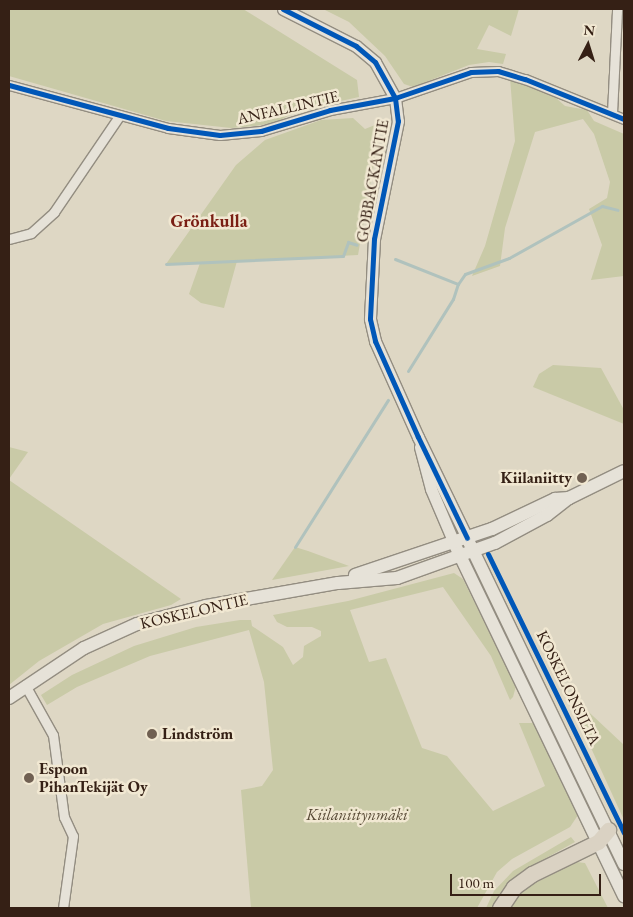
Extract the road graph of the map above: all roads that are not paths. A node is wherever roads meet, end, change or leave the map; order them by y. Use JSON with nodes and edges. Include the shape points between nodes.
{"nodes":[{"id":1,"x":283,"y":9,"type":"edge"},
{"id":2,"x":617,"y":9,"type":"edge"},
{"id":3,"x":9,"y":85,"type":"edge"},
{"id":4,"x":395,"y":98,"type":"junction"},
{"id":5,"x":612,"y":113,"type":"junction"},
{"id":6,"x":120,"y":115,"type":"junction"},
{"id":7,"x":624,"y":119,"type":"edge"},
{"id":8,"x":9,"y":239,"type":"edge"},
{"id":9,"x":418,"y":437,"type":"junction"},
{"id":10,"x":624,"y":472,"type":"edge"},
{"id":11,"x":568,"y":498,"type":"junction"},
{"id":12,"x":467,"y":538,"type":"junction"},
{"id":13,"x":454,"y":543,"type":"junction"},
{"id":14,"x":473,"y":551,"type":"junction"},
{"id":15,"x":459,"y":556,"type":"junction"},
{"id":16,"x":338,"y":583,"type":"junction"},
{"id":17,"x":25,"y":685,"type":"junction"},
{"id":18,"x":9,"y":698,"type":"edge"},
{"id":19,"x":603,"y":836,"type":"junction"},
{"id":20,"x":624,"y":864,"type":"edge"},
{"id":21,"x":624,"y":896,"type":"edge"},
{"id":22,"x":63,"y":908,"type":"edge"},
{"id":23,"x":500,"y":908,"type":"edge"}],
"edges":[{"from":1,"to":4,"type":"street","name":"GOBBACKANTIE","via":[[356,46],[375,62]]},
{"from":2,"to":5,"type":"street"},
{"from":3,"to":6,"type":"street","name":"ANFALLINTIE"},
{"from":4,"to":5,"type":"street","name":"ANFALLINTIE","via":[[456,76],[498,71],[525,78]]},
{"from":4,"to":6,"type":"street","name":"ANFALLINTIE","via":[[330,110],[244,134],[190,132]]},
{"from":4,"to":9,"type":"street","name":"GOBBACKANTIE","via":[[398,121],[374,240],[370,319],[376,341]]},
{"from":5,"to":7,"type":"street","name":"ANFALLINTIE"},
{"from":6,"to":8,"type":"street","via":[[54,212],[31,233]]},
{"from":9,"to":12,"type":"street","name":"GOBBACKANTIE"},
{"from":9,"to":13,"type":"street","name":"GOBBACKANTIE","via":[[426,476]]},
{"from":10,"to":11,"type":"main road"},
{"from":11,"to":12,"type":"main road","name":"KOSKELONTIE","via":[[556,499]]},
{"from":11,"to":14,"type":"main road","name":"KOSKELONTIE","via":[[547,516]]},
{"from":12,"to":13,"type":"main road","name":"KOSKELONTIE"},
{"from":12,"to":14,"type":"main road","name":"KOSKELONSILTA"},
{"from":13,"to":15,"type":"main road","name":"KOSKELONSILTA"},
{"from":13,"to":16,"type":"main road","name":"KOSKELONTIE"},
{"from":14,"to":15,"type":"main road","name":"KOSKELONTIE"},
{"from":14,"to":19,"type":"main road","name":"KOSKELONSILTA"},
{"from":15,"to":16,"type":"main road","name":"KOSKELONTIE","via":[[397,578]]},
{"from":15,"to":19,"type":"main road","name":"KOSKELONSILTA"},
{"from":16,"to":17,"type":"main road","name":"KOSKELONTIE","via":[[206,606],[137,624],[84,648]]},
{"from":17,"to":18,"type":"main road","name":"KOSKELONTIE"},
{"from":17,"to":22,"type":"street","via":[[53,735],[64,817],[73,836]]},
{"from":19,"to":20,"type":"main road","name":"KOSKELONSILTA"},
{"from":19,"to":21,"type":"main road","name":"KOSKELONSILTA"},
{"from":19,"to":23,"type":"highway","via":[[532,874],[514,887]]}]}
